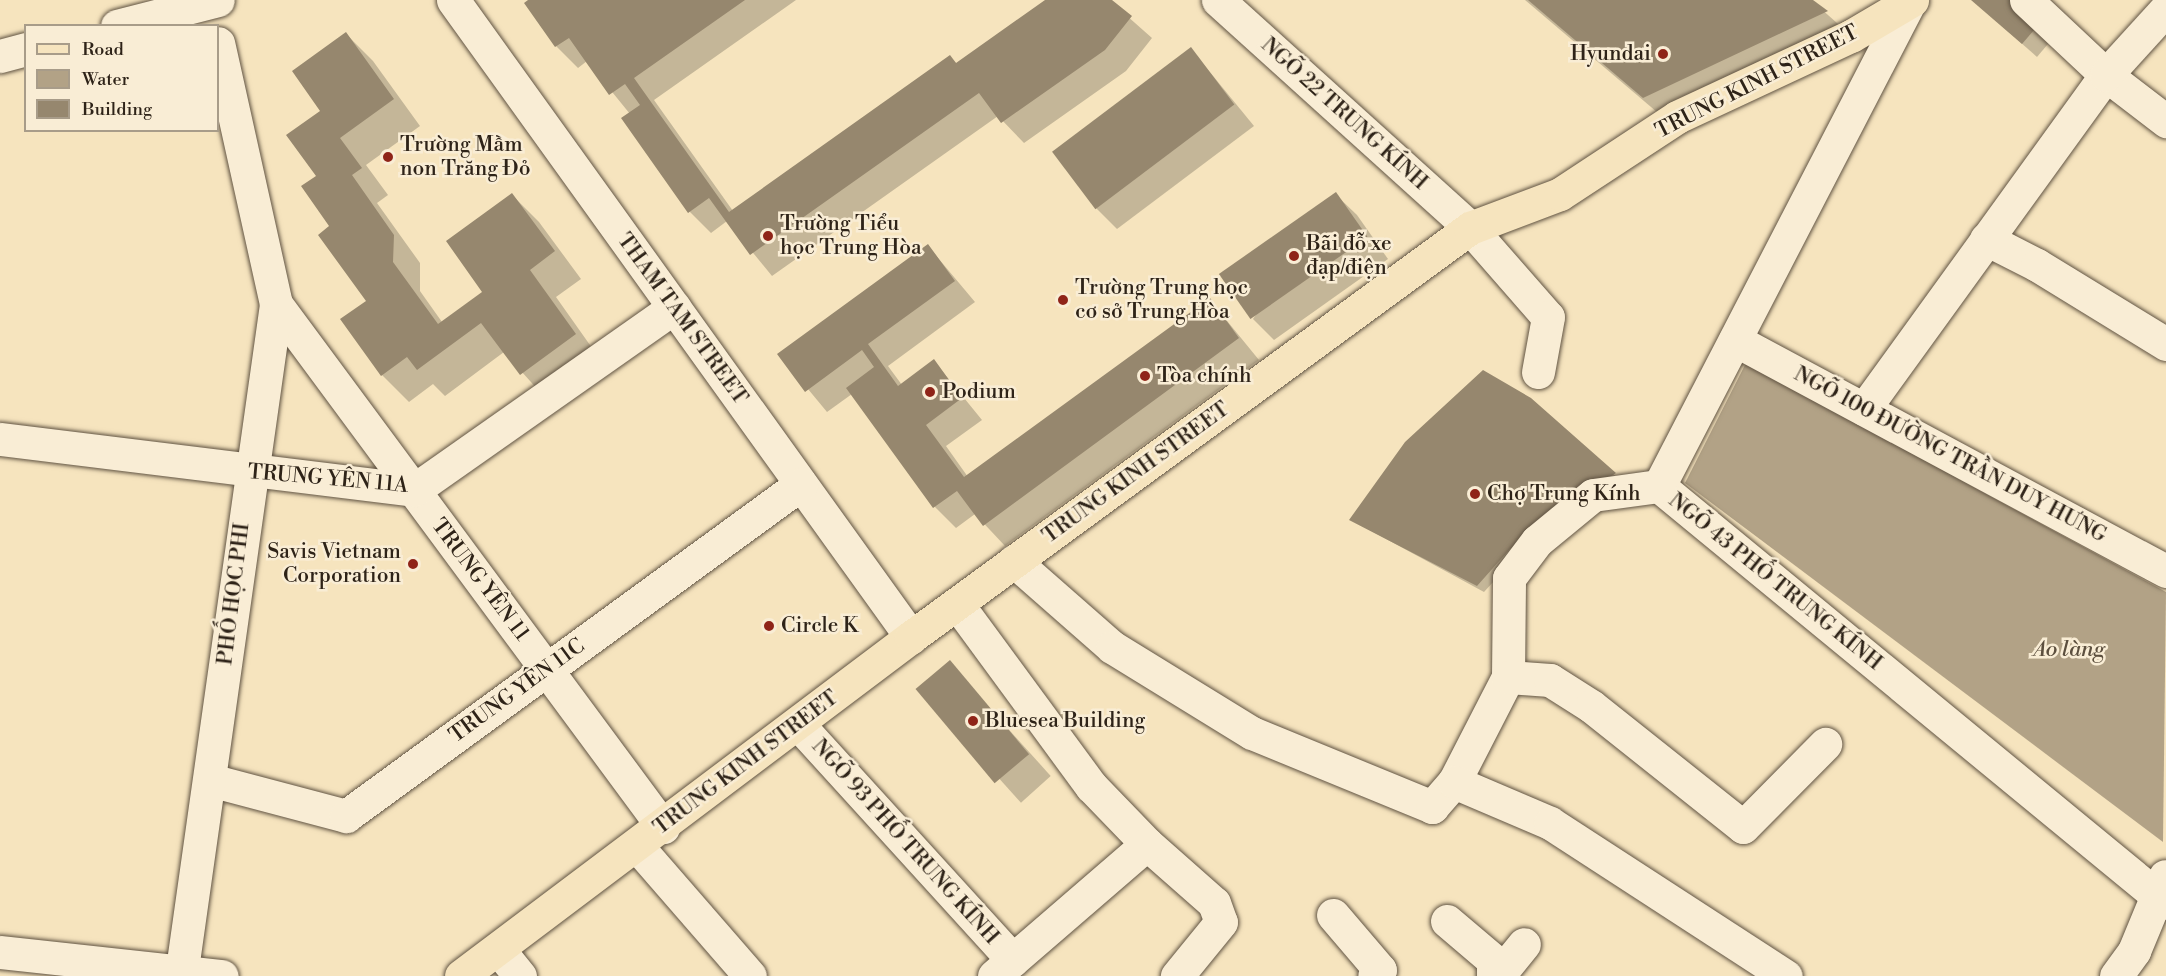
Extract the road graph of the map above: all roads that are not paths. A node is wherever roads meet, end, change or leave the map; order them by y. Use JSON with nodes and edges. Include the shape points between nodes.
{"nodes":[{"id":1,"x":453,"y":0,"type":"edge"},
{"id":2,"x":1218,"y":0,"type":"edge"},
{"id":3,"x":2026,"y":0,"type":"edge"},
{"id":4,"x":1910,"y":2,"type":"edge"},
{"id":5,"x":212,"y":7,"type":"edge"},
{"id":6,"x":2166,"y":9,"type":"edge"},
{"id":7,"x":127,"y":24,"type":"edge"},
{"id":8,"x":219,"y":48,"type":"edge"},
{"id":9,"x":24,"y":50,"type":"edge"},
{"id":10,"x":0,"y":56,"type":"edge"},
{"id":11,"x":2106,"y":75,"type":"junction"},
{"id":12,"x":2166,"y":121,"type":"edge"},
{"id":13,"x":1470,"y":228,"type":"junction"},
{"id":14,"x":1986,"y":239,"type":"junction"},
{"id":15,"x":276,"y":304,"type":"junction"},
{"id":16,"x":674,"y":307,"type":"junction"},
{"id":17,"x":1735,"y":340,"type":"junction"},
{"id":18,"x":2166,"y":344,"type":"edge"},
{"id":19,"x":1538,"y":372,"type":"dead end"},
{"id":20,"x":1864,"y":409,"type":"junction"},
{"id":21,"x":0,"y":439,"type":"edge"},
{"id":22,"x":249,"y":472,"type":"junction"},
{"id":23,"x":801,"y":484,"type":"junction"},
{"id":24,"x":1659,"y":486,"type":"junction"},
{"id":25,"x":414,"y":490,"type":"junction"},
{"id":26,"x":1014,"y":561,"type":"junction"},
{"id":27,"x":2166,"y":571,"type":"edge"},
{"id":28,"x":958,"y":605,"type":"junction"},
{"id":29,"x":911,"y":637,"type":"junction"},
{"id":30,"x":547,"y":670,"type":"junction"},
{"id":31,"x":1508,"y":677,"type":"junction"},
{"id":32,"x":798,"y":724,"type":"junction"},
{"id":33,"x":1825,"y":744,"type":"dead end"},
{"id":34,"x":210,"y":780,"type":"junction"},
{"id":35,"x":1454,"y":782,"type":"junction"},
{"id":36,"x":663,"y":827,"type":"junction"},
{"id":37,"x":1147,"y":844,"type":"junction"},
{"id":38,"x":637,"y":846,"type":"junction"},
{"id":39,"x":2163,"y":891,"type":"edge"},
{"id":40,"x":1333,"y":915,"type":"dead end"},
{"id":41,"x":1447,"y":921,"type":"dead end"},
{"id":42,"x":1524,"y":944,"type":"dead end"},
{"id":43,"x":498,"y":949,"type":"junction"},
{"id":44,"x":0,"y":952,"type":"edge"},
{"id":45,"x":1004,"y":968,"type":"edge"},
{"id":46,"x":182,"y":969,"type":"junction"},
{"id":47,"x":222,"y":976,"type":"edge"},
{"id":48,"x":461,"y":976,"type":"edge"},
{"id":49,"x":520,"y":976,"type":"edge"},
{"id":50,"x":750,"y":976,"type":"edge"},
{"id":51,"x":1177,"y":976,"type":"edge"},
{"id":52,"x":1374,"y":976,"type":"edge"},
{"id":53,"x":1496,"y":976,"type":"edge"},
{"id":54,"x":1786,"y":976,"type":"edge"},
{"id":55,"x":2116,"y":976,"type":"edge"}],
"edges":[{"from":1,"to":16,"type":"street","name":"THAM TAM STREET"},
{"from":2,"to":13,"type":"street","name":"NGÕ 22 TRUNG KÍNH"},
{"from":3,"to":11,"type":"street"},
{"from":4,"to":13,"type":"main road","name":"TRUNG KINH STREET","via":[[1677,117],[1560,194]]},
{"from":4,"to":17,"type":"street","name":"NGÕ 43 PHỐ TRUNG KÍNH"},
{"from":5,"to":7,"type":"street"},
{"from":6,"to":11,"type":"street"},
{"from":8,"to":15,"type":"street","name":"PHỐ HỌC PHI"},
{"from":9,"to":10,"type":"street"},
{"from":11,"to":12,"type":"street"},
{"from":11,"to":14,"type":"street"},
{"from":13,"to":19,"type":"street","name":"NGÕ 22 TRUNG KÍNH","via":[[1548,317]]},
{"from":13,"to":26,"type":"main road","name":"TRUNG KINH STREET"},
{"from":14,"to":18,"type":"street","via":[[2037,265]]},
{"from":14,"to":20,"type":"street"},
{"from":15,"to":22,"type":"street","name":"PHỐ HỌC PHI"},
{"from":15,"to":25,"type":"street","name":"TRUNG YÊN 11"},
{"from":16,"to":23,"type":"street","name":"THAM TAM STREET"},
{"from":16,"to":25,"type":"street","name":"TRUNG YÊN 11A"},
{"from":17,"to":20,"type":"street","name":"NGÕ 100 ĐƯỜNG TRẦN DUY HƯNG"},
{"from":17,"to":24,"type":"street","name":"NGÕ 43 PHỐ TRUNG KÍNH"},
{"from":20,"to":27,"type":"street","name":"NGÕ 100 ĐƯỜNG TRẦN DUY HƯNG"},
{"from":21,"to":22,"type":"street","name":"TRUNG YÊN 11A"},
{"from":22,"to":25,"type":"street","name":"TRUNG YÊN 11A"},
{"from":22,"to":34,"type":"street","name":"PHỐ HỌC PHI"},
{"from":23,"to":29,"type":"street","name":"THAM TAM STREET"},
{"from":23,"to":30,"type":"street","name":"TRUNG YÊN 11C"},
{"from":24,"to":31,"type":"street","via":[[1593,495],[1537,541],[1509,578]]},
{"from":24,"to":39,"type":"street","name":"NGÕ 43 PHỐ TRUNG KÍNH"},
{"from":25,"to":30,"type":"street","name":"TRUNG YÊN 11"},
{"from":26,"to":28,"type":"main road","name":"TRUNG KINH STREET"},
{"from":26,"to":35,"type":"street","via":[[1112,647],[1252,733],[1427,806],[1439,802]]},
{"from":28,"to":29,"type":"main road","name":"TRUNG KINH STREET"},
{"from":28,"to":37,"type":"street","via":[[1091,786]]},
{"from":29,"to":32,"type":"main road","name":"TRUNG KINH STREET"},
{"from":30,"to":34,"type":"street","name":"TRUNG YÊN 11C","via":[[346,816]]},
{"from":30,"to":36,"type":"street","name":"TRUNG YÊN 11"},
{"from":31,"to":33,"type":"street","via":[[1550,680],[1591,706],[1743,827]]},
{"from":31,"to":35,"type":"street"},
{"from":32,"to":36,"type":"main road","name":"TRUNG KINH STREET"},
{"from":32,"to":45,"type":"street","name":"NGÕ 93 PHỐ TRUNG KÍNH"},
{"from":34,"to":46,"type":"street","name":"PHỐ HỌC PHI"},
{"from":35,"to":54,"type":"street","via":[[1550,823]]},
{"from":36,"to":38,"type":"main road","name":"TRUNG KINH STREET"},
{"from":37,"to":45,"type":"street"},
{"from":37,"to":51,"type":"street","via":[[1214,903],[1221,922]]},
{"from":38,"to":43,"type":"main road","name":"TRUNG KINH STREET"},
{"from":38,"to":50,"type":"street"},
{"from":39,"to":55,"type":"street","name":"NGÕ 43 PHỐ TRUNG KÍNH","via":[[2134,951]]},
{"from":40,"to":52,"type":"street","via":[[1380,970]]},
{"from":41,"to":53,"type":"street","via":[[1493,960]]},
{"from":42,"to":53,"type":"street"},
{"from":43,"to":48,"type":"main road","name":"TRUNG KINH STREET"},
{"from":43,"to":49,"type":"street"},
{"from":44,"to":46,"type":"street"},
{"from":46,"to":47,"type":"street"}]}
